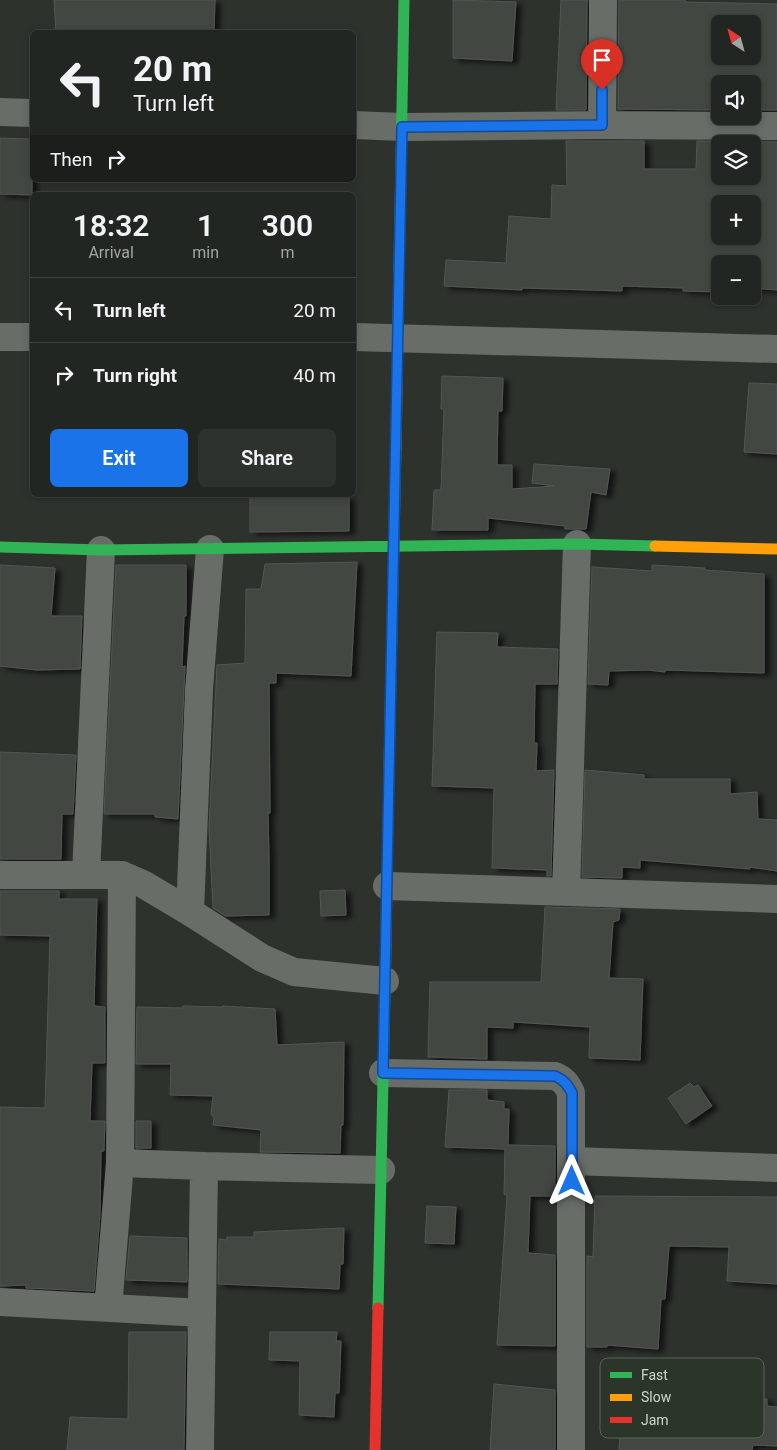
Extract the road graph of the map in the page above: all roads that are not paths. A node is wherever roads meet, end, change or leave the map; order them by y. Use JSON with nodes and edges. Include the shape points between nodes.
{"nodes":[{"id":1,"x":404,"y":0,"type":"edge"},
{"id":2,"x":604,"y":0,"type":"edge"},
{"id":3,"x":0,"y":112,"type":"edge"},
{"id":4,"x":30,"y":113,"type":"edge"},
{"id":5,"x":602,"y":125,"type":"junction"},
{"id":6,"x":356,"y":126,"type":"edge"},
{"id":7,"x":777,"y":126,"type":"edge"},
{"id":8,"x":402,"y":127,"type":"junction"},
{"id":9,"x":0,"y":336,"type":"edge"},
{"id":10,"x":30,"y":337,"type":"edge"},
{"id":11,"x":356,"y":338,"type":"edge"},
{"id":12,"x":398,"y":338,"type":"junction"},
{"id":13,"x":777,"y":349,"type":"edge"},
{"id":14,"x":577,"y":544,"type":"junction"},
{"id":15,"x":394,"y":546,"type":"junction"},
{"id":16,"x":0,"y":547,"type":"edge"},
{"id":17,"x":210,"y":549,"type":"junction"},
{"id":18,"x":777,"y":549,"type":"edge"},
{"id":19,"x":101,"y":550,"type":"junction"},
{"id":20,"x":0,"y":875,"type":"edge"},
{"id":21,"x":86,"y":875,"type":"junction"},
{"id":22,"x":122,"y":875,"type":"junction"},
{"id":23,"x":387,"y":886,"type":"junction"},
{"id":24,"x":566,"y":892,"type":"junction"},
{"id":25,"x":777,"y":899,"type":"edge"},
{"id":26,"x":190,"y":912,"type":"junction"},
{"id":27,"x":384,"y":981,"type":"junction"},
{"id":28,"x":383,"y":1073,"type":"junction"},
{"id":29,"x":572,"y":1162,"type":"junction"},
{"id":30,"x":120,"y":1163,"type":"junction"},
{"id":31,"x":204,"y":1166,"type":"junction"},
{"id":32,"x":777,"y":1168,"type":"edge"},
{"id":33,"x":381,"y":1170,"type":"junction"},
{"id":34,"x":0,"y":1302,"type":"edge"},
{"id":35,"x":108,"y":1308,"type":"junction"},
{"id":36,"x":202,"y":1313,"type":"junction"},
{"id":37,"x":200,"y":1450,"type":"edge"},
{"id":38,"x":375,"y":1450,"type":"edge"},
{"id":39,"x":571,"y":1450,"type":"edge"}],
"edges":[{"from":1,"to":8,"type":"street"},
{"from":2,"to":5,"type":"street"},
{"from":3,"to":4,"type":"street"},
{"from":5,"to":7,"type":"street"},
{"from":5,"to":8,"type":"street"},
{"from":6,"to":8,"type":"street"},
{"from":8,"to":12,"type":"street"},
{"from":9,"to":10,"type":"street"},
{"from":11,"to":12,"type":"street"},
{"from":12,"to":13,"type":"street"},
{"from":12,"to":15,"type":"street"},
{"from":14,"to":15,"type":"street"},
{"from":14,"to":18,"type":"street"},
{"from":14,"to":24,"type":"street"},
{"from":15,"to":17,"type":"street"},
{"from":15,"to":23,"type":"street"},
{"from":16,"to":19,"type":"street"},
{"from":17,"to":19,"type":"street"},
{"from":17,"to":26,"type":"street","via":[[199,689]]},
{"from":19,"to":21,"type":"street"},
{"from":20,"to":21,"type":"street"},
{"from":21,"to":22,"type":"street"},
{"from":22,"to":26,"type":"street"},
{"from":22,"to":30,"type":"street"},
{"from":23,"to":24,"type":"street"},
{"from":23,"to":27,"type":"street"},
{"from":24,"to":25,"type":"street"},
{"from":26,"to":27,"type":"street","via":[[262,958],[294,972]]},
{"from":27,"to":28,"type":"street"},
{"from":28,"to":29,"type":"street","via":[[555,1076],[562,1079],[572,1093]]},
{"from":28,"to":33,"type":"street"},
{"from":29,"to":32,"type":"street"},
{"from":29,"to":39,"type":"street"},
{"from":30,"to":31,"type":"street"},
{"from":30,"to":35,"type":"street"},
{"from":31,"to":33,"type":"street"},
{"from":31,"to":36,"type":"street"},
{"from":33,"to":38,"type":"street"},
{"from":34,"to":35,"type":"street"},
{"from":35,"to":36,"type":"street"},
{"from":36,"to":37,"type":"street"}]}
